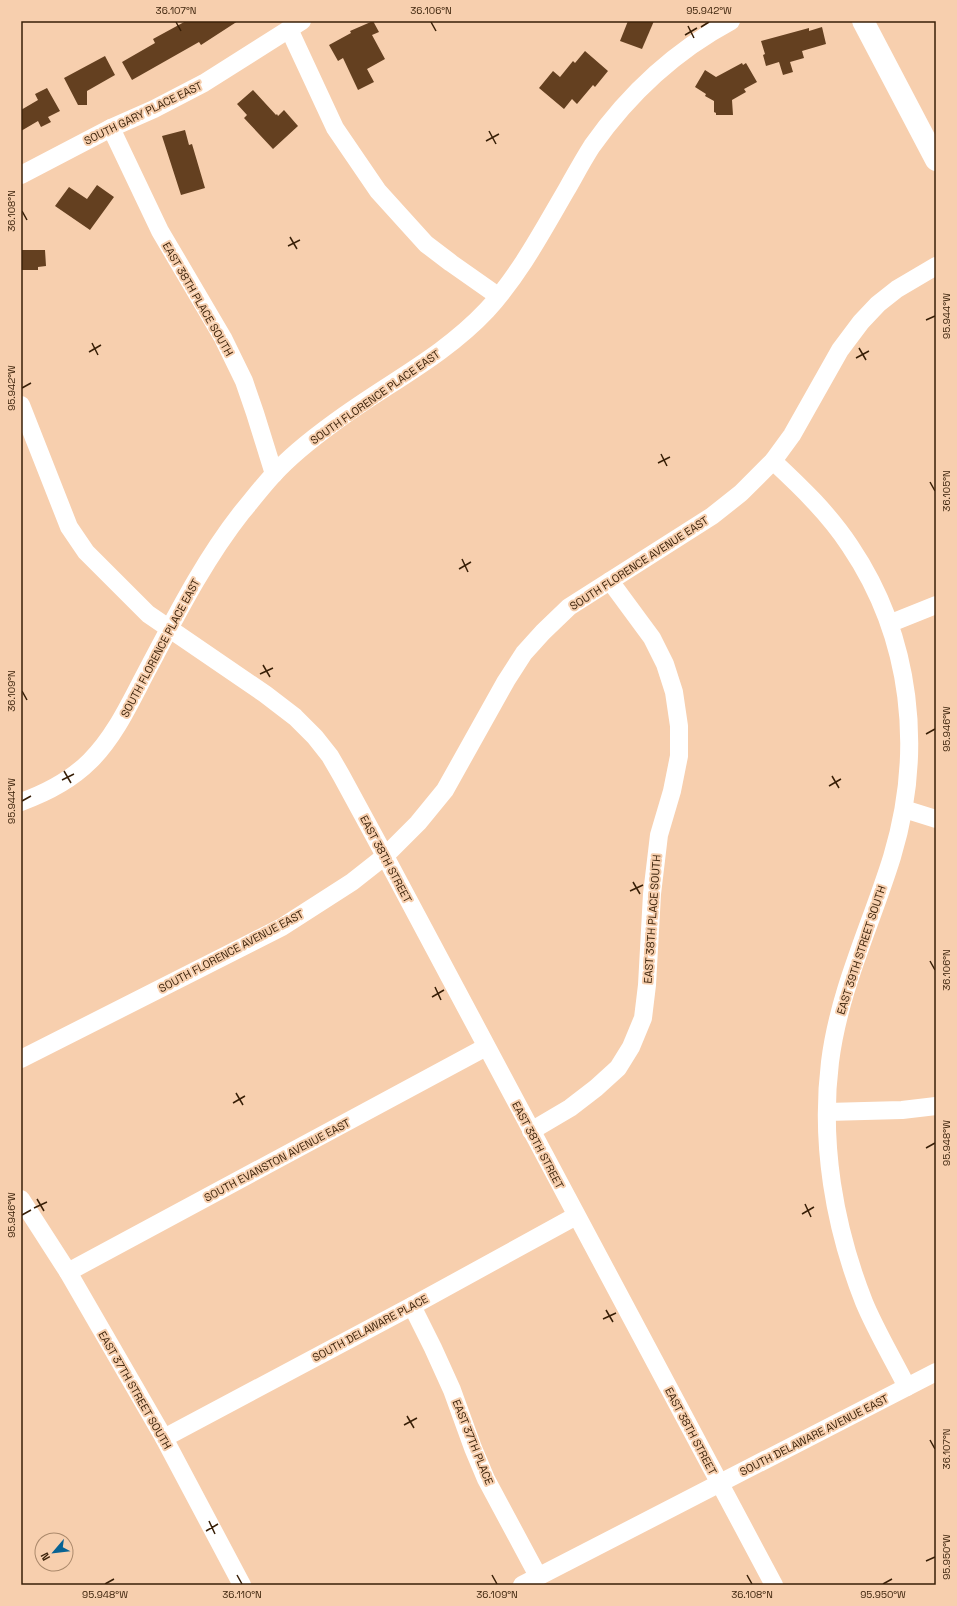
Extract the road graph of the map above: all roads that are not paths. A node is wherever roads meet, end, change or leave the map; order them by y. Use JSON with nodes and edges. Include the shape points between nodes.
{"nodes":[{"id":1,"x":731,"y":21,"type":"edge"},
{"id":2,"x":863,"y":21,"type":"edge"},
{"id":3,"x":296,"y":25,"type":"edge"},
{"id":4,"x":710,"y":26,"type":"edge"},
{"id":5,"x":111,"y":128,"type":"junction"},
{"id":6,"x":936,"y":160,"type":"edge"},
{"id":7,"x":21,"y":175,"type":"edge"},
{"id":8,"x":936,"y":266,"type":"edge"},
{"id":9,"x":498,"y":296,"type":"junction"},
{"id":10,"x":21,"y":405,"type":"edge"},
{"id":11,"x":773,"y":460,"type":"junction"},
{"id":12,"x":274,"y":474,"type":"junction"},
{"id":13,"x":610,"y":581,"type":"junction"},
{"id":14,"x":936,"y":605,"type":"edge"},
{"id":15,"x":890,"y":623,"type":"junction"},
{"id":16,"x":170,"y":629,"type":"junction"},
{"id":17,"x":21,"y":802,"type":"edge"},
{"id":18,"x":904,"y":809,"type":"junction"},
{"id":19,"x":936,"y":819,"type":"edge"},
{"id":20,"x":385,"y":856,"type":"junction"},
{"id":21,"x":486,"y":1047,"type":"junction"},
{"id":22,"x":21,"y":1059,"type":"edge"},
{"id":23,"x":936,"y":1106,"type":"edge"},
{"id":24,"x":827,"y":1112,"type":"junction"},
{"id":25,"x":531,"y":1132,"type":"junction"},
{"id":26,"x":21,"y":1199,"type":"edge"},
{"id":27,"x":576,"y":1216,"type":"junction"},
{"id":28,"x":68,"y":1272,"type":"junction"},
{"id":29,"x":412,"y":1306,"type":"junction"},
{"id":30,"x":936,"y":1372,"type":"edge"},
{"id":31,"x":907,"y":1387,"type":"junction"},
{"id":32,"x":164,"y":1438,"type":"junction"},
{"id":33,"x":719,"y":1484,"type":"junction"},
{"id":34,"x":538,"y":1576,"type":"junction"},
{"id":35,"x":242,"y":1585,"type":"edge"},
{"id":36,"x":522,"y":1585,"type":"edge"},
{"id":37,"x":774,"y":1585,"type":"edge"}],
"edges":[{"from":1,"to":4,"type":"street","name":"SOUTH FLORENCE PLACE EAST"},
{"from":2,"to":6,"type":"main road"},
{"from":3,"to":5,"type":"street","name":"SOUTH GARY PLACE EAST","via":[[204,83],[154,110]]},
{"from":3,"to":9,"type":"street","via":[[335,128],[378,191],[426,244]]},
{"from":4,"to":9,"type":"street","name":"SOUTH FLORENCE PLACE EAST","via":[[637,92],[596,141],[534,246]]},
{"from":5,"to":7,"type":"street","name":"SOUTH GARY PLACE EAST"},
{"from":5,"to":12,"type":"street","name":"EAST 38TH PLACE SOUTH","via":[[160,231],[223,338],[244,381]]},
{"from":8,"to":11,"type":"street","name":"SOUTH FLORENCE AVENUE EAST","via":[[897,289],[861,322],[840,350],[796,428]]},
{"from":9,"to":12,"type":"street","name":"SOUTH FLORENCE PLACE EAST","via":[[461,336],[426,363],[336,421]]},
{"from":10,"to":16,"type":"street","name":"EAST 38TH STREET","via":[[69,527],[86,552],[148,614]]},
{"from":11,"to":13,"type":"street","name":"SOUTH FLORENCE AVENUE EAST","via":[[741,493],[712,516]]},
{"from":11,"to":15,"type":"street","name":"EAST 39TH STREET SOUTH","via":[[829,517],[850,545],[870,578]]},
{"from":12,"to":16,"type":"street","name":"SOUTH FLORENCE PLACE EAST","via":[[215,549]]},
{"from":13,"to":20,"type":"street","name":"SOUTH FLORENCE AVENUE EAST","via":[[569,607],[524,653],[445,790],[418,823]]},
{"from":13,"to":25,"type":"street","name":"EAST 38TH PLACE SOUTH","via":[[652,638],[665,664],[674,692],[679,726],[679,756],[660,835],[653,886],[647,985],[642,1018],[631,1047],[618,1068],[570,1108]]},
{"from":14,"to":15,"type":"street"},
{"from":15,"to":18,"type":"street","name":"EAST 39TH STREET SOUTH","via":[[904,674],[908,711],[910,750]]},
{"from":16,"to":17,"type":"street","name":"SOUTH FLORENCE PLACE EAST","via":[[124,714],[102,748],[73,775],[37,796]]},
{"from":16,"to":20,"type":"street","name":"EAST 38TH STREET","via":[[291,714],[315,738],[330,756]]},
{"from":18,"to":19,"type":"street"},
{"from":18,"to":24,"type":"street","name":"EAST 39TH STREET SOUTH","via":[[892,855],[847,984],[830,1062]]},
{"from":20,"to":21,"type":"street","name":"EAST 38TH STREET"},
{"from":20,"to":22,"type":"street","name":"SOUTH FLORENCE AVENUE EAST","via":[[352,882],[282,927]]},
{"from":21,"to":25,"type":"street","name":"EAST 38TH STREET"},
{"from":21,"to":28,"type":"street","name":"SOUTH EVANSTON AVENUE EAST"},
{"from":23,"to":24,"type":"street","via":[[902,1110]]},
{"from":24,"to":31,"type":"street","name":"EAST 39TH STREET SOUTH","via":[[832,1185],[851,1266],[864,1303]]},
{"from":25,"to":27,"type":"street","name":"EAST 38TH STREET"},
{"from":26,"to":28,"type":"street","name":"EAST 37TH STREET SOUTH"},
{"from":27,"to":29,"type":"street","name":"SOUTH DELAWARE PLACE"},
{"from":27,"to":33,"type":"street","name":"EAST 38TH STREET"},
{"from":28,"to":32,"type":"street","name":"EAST 37TH STREET SOUTH"},
{"from":29,"to":32,"type":"street","name":"SOUTH DELAWARE PLACE"},
{"from":29,"to":34,"type":"street","name":"EAST 37TH PLACE","via":[[452,1390],[472,1448],[486,1479]]},
{"from":30,"to":31,"type":"street","name":"SOUTH DELAWARE AVENUE EAST"},
{"from":31,"to":33,"type":"street","name":"SOUTH DELAWARE AVENUE EAST"},
{"from":32,"to":35,"type":"street","name":"EAST 37TH STREET SOUTH"},
{"from":33,"to":34,"type":"street","name":"SOUTH DELAWARE AVENUE EAST"},
{"from":33,"to":37,"type":"street","name":"EAST 38TH STREET"},
{"from":34,"to":36,"type":"street","name":"SOUTH DELAWARE AVENUE EAST"}]}
